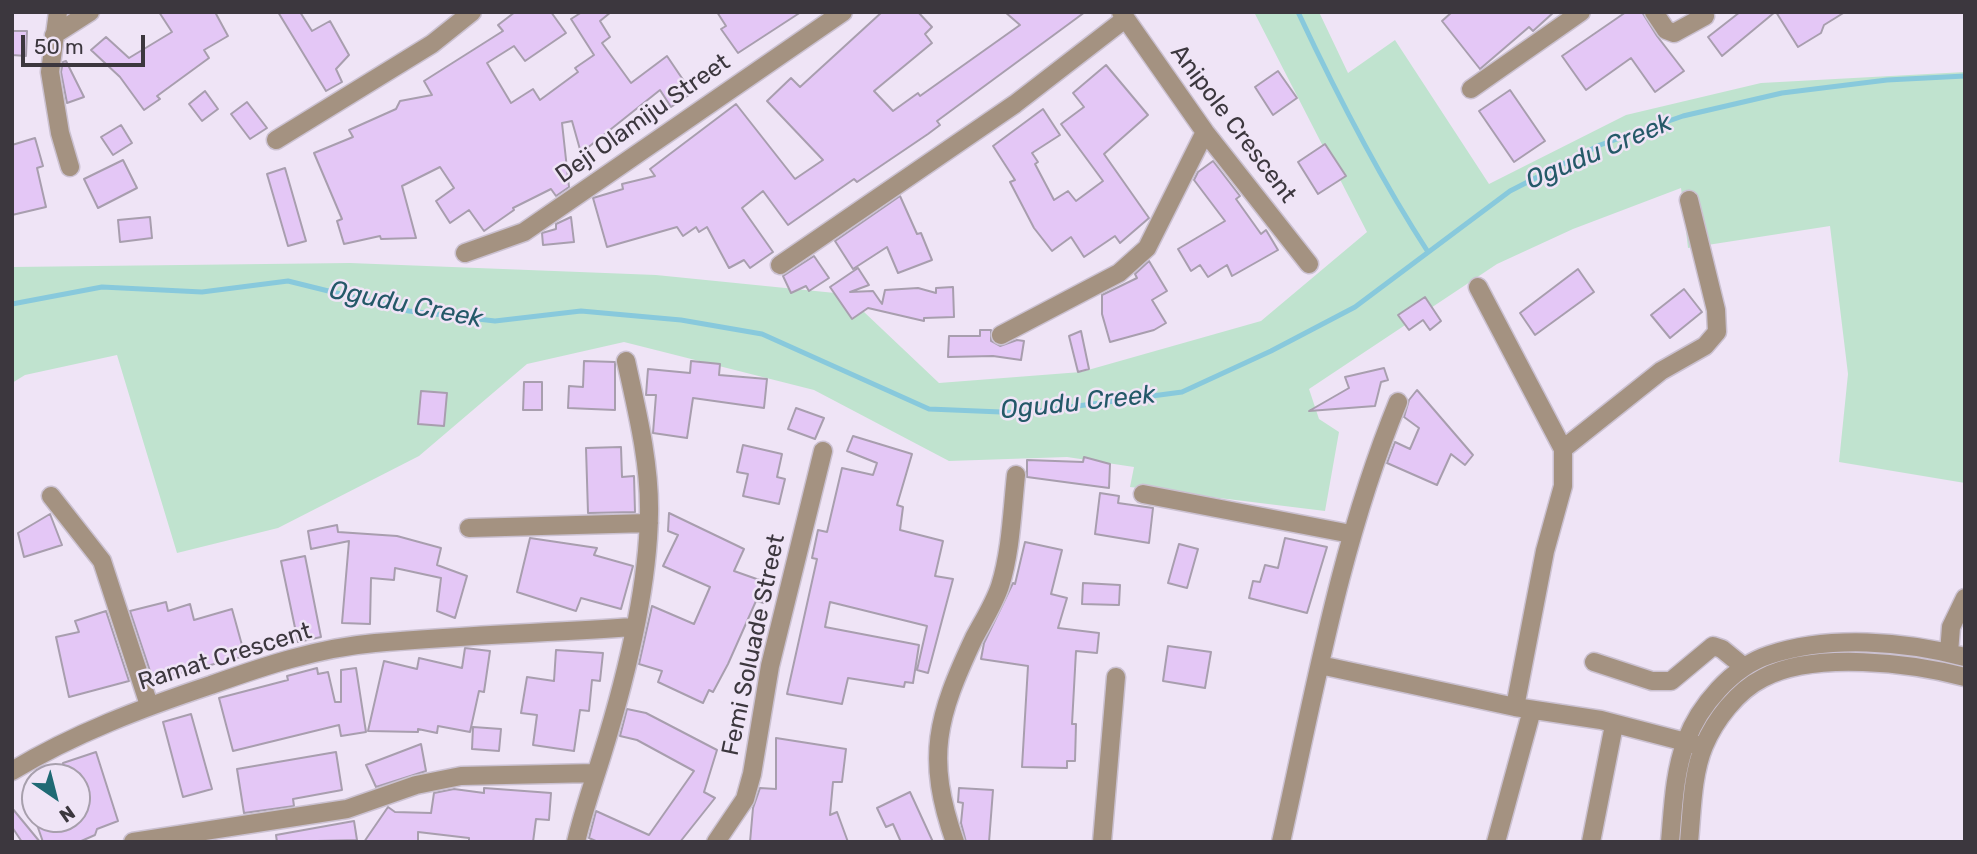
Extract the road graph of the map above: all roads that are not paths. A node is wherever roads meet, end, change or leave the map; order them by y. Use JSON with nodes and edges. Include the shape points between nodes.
{"nodes":[{"id":1,"x":58,"y":12,"type":"edge"},
{"id":2,"x":90,"y":12,"type":"edge"},
{"id":3,"x":472,"y":12,"type":"edge"},
{"id":4,"x":844,"y":12,"type":"edge"},
{"id":5,"x":1654,"y":12,"type":"edge"},
{"id":6,"x":1570,"y":15,"type":"edge"},
{"id":7,"x":1123,"y":16,"type":"edge"},
{"id":8,"x":1706,"y":16,"type":"dead end"},
{"id":9,"x":54,"y":35,"type":"junction"},
{"id":10,"x":1471,"y":89,"type":"dead end"},
{"id":11,"x":1205,"y":132,"type":"junction"},
{"id":12,"x":275,"y":140,"type":"dead end"},
{"id":13,"x":70,"y":167,"type":"dead end"},
{"id":14,"x":1689,"y":200,"type":"dead end"},
{"id":15,"x":465,"y":253,"type":"dead end"},
{"id":16,"x":1309,"y":264,"type":"dead end"},
{"id":17,"x":780,"y":265,"type":"dead end"},
{"id":18,"x":1478,"y":287,"type":"dead end"},
{"id":19,"x":1001,"y":335,"type":"dead end"},
{"id":20,"x":626,"y":361,"type":"dead end"},
{"id":21,"x":1398,"y":402,"type":"dead end"},
{"id":22,"x":1563,"y":449,"type":"junction"},
{"id":23,"x":823,"y":451,"type":"dead end"},
{"id":24,"x":1016,"y":475,"type":"dead end"},
{"id":25,"x":1143,"y":494,"type":"dead end"},
{"id":26,"x":51,"y":496,"type":"dead end"},
{"id":27,"x":649,"y":523,"type":"junction"},
{"id":28,"x":469,"y":528,"type":"dead end"},
{"id":29,"x":1351,"y":534,"type":"junction"},
{"id":30,"x":1965,"y":598,"type":"edge"},
{"id":31,"x":634,"y":627,"type":"junction"},
{"id":32,"x":1775,"y":653,"type":"junction"},
{"id":33,"x":1957,"y":655,"type":"edge"},
{"id":34,"x":1594,"y":662,"type":"dead end"},
{"id":35,"x":1320,"y":665,"type":"junction"},
{"id":36,"x":1744,"y":667,"type":"junction"},
{"id":37,"x":1780,"y":672,"type":"junction"},
{"id":38,"x":1116,"y":677,"type":"dead end"},
{"id":39,"x":1965,"y":677,"type":"edge"},
{"id":40,"x":149,"y":705,"type":"junction"},
{"id":41,"x":1524,"y":708,"type":"junction"},
{"id":42,"x":1614,"y":725,"type":"junction"},
{"id":43,"x":1685,"y":742,"type":"junction"},
{"id":44,"x":1704,"y":746,"type":"junction"},
{"id":45,"x":12,"y":771,"type":"edge"},
{"id":46,"x":595,"y":773,"type":"junction"},
{"id":47,"x":133,"y":842,"type":"edge"},
{"id":48,"x":576,"y":842,"type":"edge"},
{"id":49,"x":716,"y":842,"type":"edge"},
{"id":50,"x":955,"y":842,"type":"edge"},
{"id":51,"x":1102,"y":842,"type":"edge"},
{"id":52,"x":1281,"y":842,"type":"edge"},
{"id":53,"x":1496,"y":842,"type":"edge"},
{"id":54,"x":1591,"y":842,"type":"edge"},
{"id":55,"x":1670,"y":842,"type":"edge"},
{"id":56,"x":1689,"y":842,"type":"edge"}],
"edges":[{"from":1,"to":9,"type":"street"},
{"from":2,"to":9,"type":"street"},
{"from":3,"to":12,"type":"street","via":[[432,44]]},
{"from":4,"to":15,"type":"street","name":"Deji Olamiju Street","via":[[524,232]]},
{"from":5,"to":8,"type":"street","via":[[1666,30],[1674,33]]},
{"from":6,"to":10,"type":"street"},
{"from":7,"to":11,"type":"street","name":"Anipole Crescent"},
{"from":7,"to":17,"type":"street","via":[[1016,104]]},
{"from":9,"to":13,"type":"street","via":[[50,72]]},
{"from":11,"to":16,"type":"street","name":"Anipole Crescent"},
{"from":11,"to":19,"type":"street","via":[[1147,248],[1119,273]]},
{"from":14,"to":22,"type":"street","via":[[1716,310],[1717,332],[1705,346],[1661,371]]},
{"from":18,"to":22,"type":"street"},
{"from":20,"to":27,"type":"street","via":[[642,437]]},
{"from":21,"to":29,"type":"street"},
{"from":22,"to":41,"type":"street","via":[[1563,486],[1545,551]]},
{"from":23,"to":49,"type":"street","name":"Femi Soluade Street","via":[[770,666],[752,775],[745,799]]},
{"from":24,"to":50,"type":"street","via":[[1007,558],[999,587],[952,685],[940,727],[937,769],[943,810]]},
{"from":25,"to":29,"type":"street"},
{"from":26,"to":40,"type":"street","via":[[102,561]]},
{"from":27,"to":28,"type":"street"},
{"from":27,"to":31,"type":"street"},
{"from":29,"to":35,"type":"street"},
{"from":30,"to":33,"type":"street","via":[[1951,627]]},
{"from":31,"to":40,"type":"street","name":"Ramat Crescent","via":[[374,643],[275,663]]},
{"from":31,"to":46,"type":"street"},
{"from":32,"to":33,"type":"street","via":[[1858,643]]},
{"from":32,"to":36,"type":"street"},
{"from":32,"to":37,"type":"street"},
{"from":34,"to":36,"type":"street","via":[[1652,681],[1671,681],[1713,646]]},
{"from":35,"to":41,"type":"street"},
{"from":35,"to":52,"type":"street"},
{"from":36,"to":43,"type":"street","via":[[1707,703]]},
{"from":37,"to":39,"type":"street","via":[[1859,662],[1930,668]]},
{"from":37,"to":44,"type":"street","via":[[1760,679],[1737,698]]},
{"from":38,"to":51,"type":"street"},
{"from":40,"to":45,"type":"street","name":"Ramat Crescent","via":[[51,747]]},
{"from":41,"to":42,"type":"street"},
{"from":41,"to":53,"type":"street"},
{"from":42,"to":43,"type":"street"},
{"from":42,"to":54,"type":"street"},
{"from":43,"to":44,"type":"street"},
{"from":43,"to":55,"type":"street"},
{"from":44,"to":56,"type":"street"},
{"from":46,"to":47,"type":"street","via":[[461,776],[416,785],[347,809]]},
{"from":46,"to":48,"type":"street"}]}
